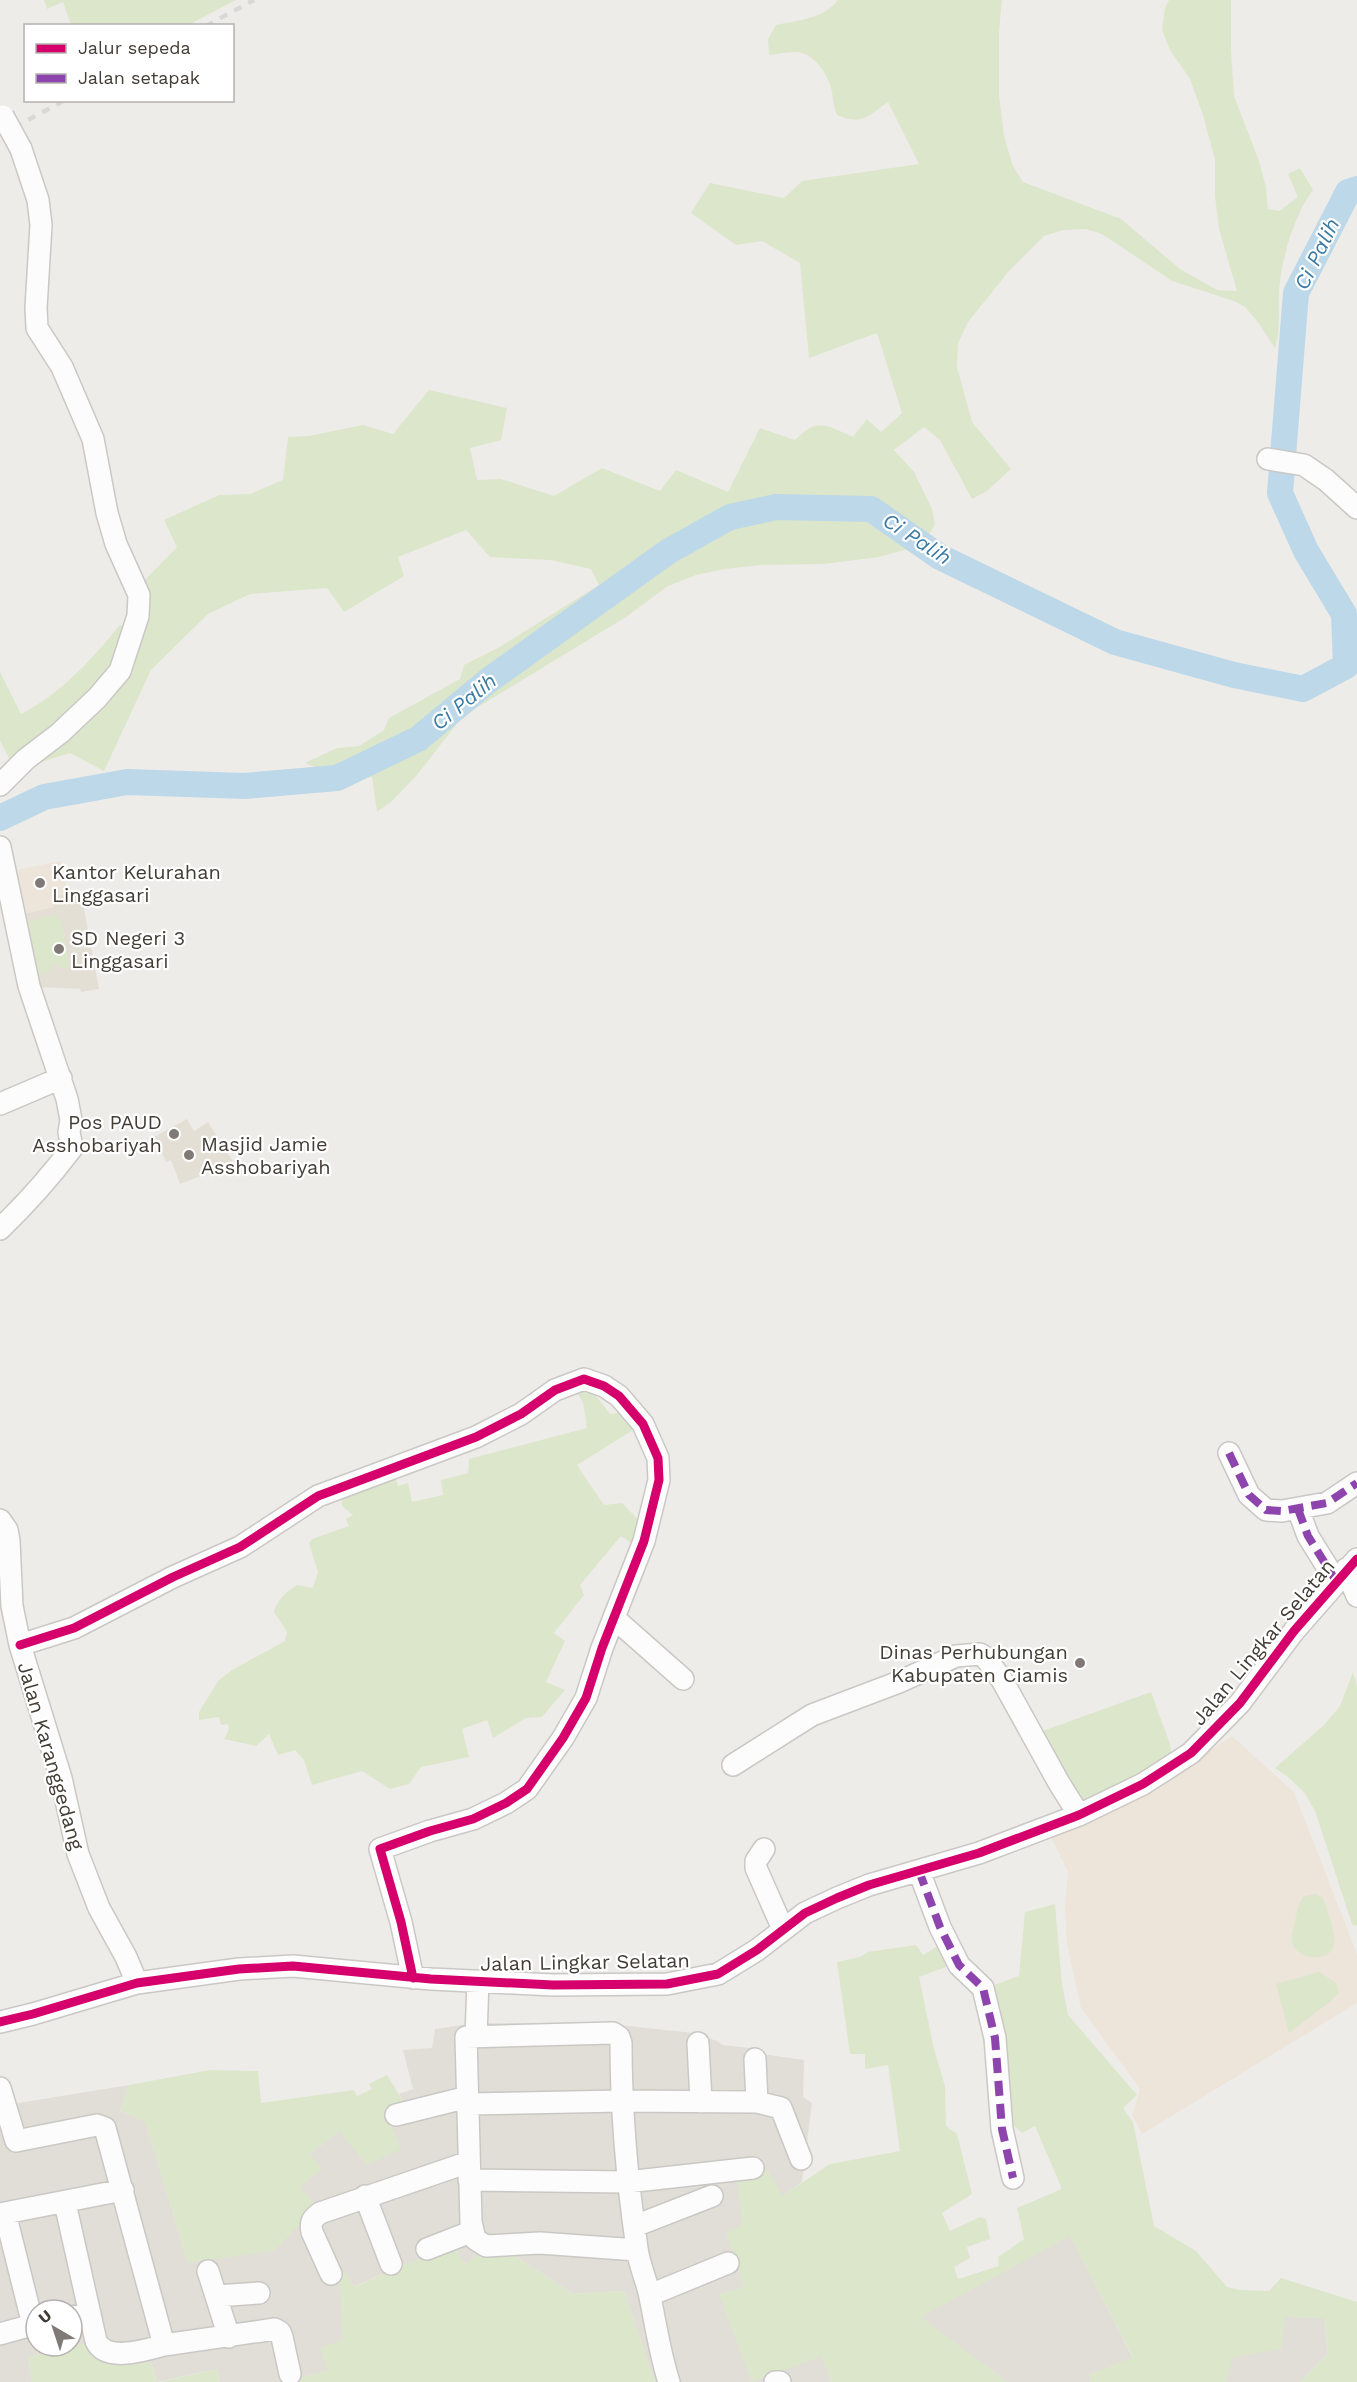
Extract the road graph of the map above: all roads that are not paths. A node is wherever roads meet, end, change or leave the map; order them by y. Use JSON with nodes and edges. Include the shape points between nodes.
{"nodes":[{"id":1,"x":1,"y":109,"type":"edge"},
{"id":2,"x":1268,"y":459,"type":"dead end"},
{"id":3,"x":1357,"y":508,"type":"edge"},
{"id":4,"x":0,"y":784,"type":"edge"},
{"id":5,"x":0,"y":847,"type":"edge"},
{"id":6,"x":61,"y":1078,"type":"junction"},
{"id":7,"x":0,"y":1104,"type":"edge"},
{"id":8,"x":0,"y":1229,"type":"edge"},
{"id":9,"x":1229,"y":1453,"type":"dead end"},
{"id":10,"x":1357,"y":1484,"type":"edge"},
{"id":11,"x":1298,"y":1509,"type":"junction"},
{"id":12,"x":0,"y":1520,"type":"edge"},
{"id":13,"x":1346,"y":1570,"type":"edge"},
{"id":14,"x":1357,"y":1596,"type":"edge"},
{"id":15,"x":614,"y":1618,"type":"junction"},
{"id":16,"x":20,"y":1645,"type":"junction"},
{"id":17,"x":683,"y":1679,"type":"dead end"},
{"id":18,"x":733,"y":1765,"type":"dead end"},
{"id":19,"x":1079,"y":1815,"type":"junction"},
{"id":20,"x":764,"y":1849,"type":"dead end"},
{"id":21,"x":919,"y":1871,"type":"junction"},
{"id":22,"x":783,"y":1929,"type":"junction"},
{"id":23,"x":413,"y":1978,"type":"junction"},
{"id":24,"x":477,"y":1982,"type":"junction"},
{"id":25,"x":136,"y":1983,"type":"junction"},
{"id":26,"x":0,"y":2022,"type":"edge"},
{"id":27,"x":476,"y":2037,"type":"junction"},
{"id":28,"x":698,"y":2043,"type":"dead end"},
{"id":29,"x":755,"y":2060,"type":"dead end"},
{"id":30,"x":0,"y":2088,"type":"edge"},
{"id":31,"x":468,"y":2101,"type":"junction"},
{"id":32,"x":621,"y":2101,"type":"junction"},
{"id":33,"x":701,"y":2102,"type":"junction"},
{"id":34,"x":757,"y":2102,"type":"junction"},
{"id":35,"x":396,"y":2115,"type":"dead end"},
{"id":36,"x":8,"y":2143,"type":"edge"},
{"id":37,"x":801,"y":2159,"type":"dead end"},
{"id":38,"x":753,"y":2168,"type":"dead end"},
{"id":39,"x":469,"y":2171,"type":"junction"},
{"id":40,"x":1013,"y":2178,"type":"dead end"},
{"id":41,"x":627,"y":2182,"type":"junction"},
{"id":42,"x":123,"y":2190,"type":"junction"},
{"id":43,"x":365,"y":2196,"type":"junction"},
{"id":44,"x":712,"y":2196,"type":"dead end"},
{"id":45,"x":65,"y":2203,"type":"junction"},
{"id":46,"x":2,"y":2214,"type":"edge"},
{"id":47,"x":635,"y":2226,"type":"junction"},
{"id":48,"x":473,"y":2231,"type":"junction"},
{"id":49,"x":428,"y":2249,"type":"dead end"},
{"id":50,"x":637,"y":2250,"type":"junction"},
{"id":51,"x":728,"y":2263,"type":"dead end"},
{"id":52,"x":391,"y":2264,"type":"dead end"},
{"id":53,"x":208,"y":2271,"type":"dead end"},
{"id":54,"x":331,"y":2274,"type":"dead end"},
{"id":55,"x":259,"y":2293,"type":"dead end"},
{"id":56,"x":650,"y":2295,"type":"junction"},
{"id":57,"x":216,"y":2296,"type":"junction"},
{"id":58,"x":26,"y":2298,"type":"edge"},
{"id":59,"x":79,"y":2298,"type":"edge"},
{"id":60,"x":84,"y":2320,"type":"edge"},
{"id":61,"x":24,"y":2327,"type":"edge"},
{"id":62,"x":0,"y":2334,"type":"edge"},
{"id":63,"x":229,"y":2337,"type":"junction"},
{"id":64,"x":164,"y":2345,"type":"junction"},
{"id":65,"x":290,"y":2374,"type":"dead end"},
{"id":66,"x":669,"y":2382,"type":"edge"},
{"id":67,"x":775,"y":2382,"type":"edge"},
{"id":68,"x":780,"y":2382,"type":"edge"}],
"edges":[{"from":1,"to":4,"type":"street","bridge":true,"via":[[21,149],[38,200],[37,328],[62,367],[93,439],[116,544],[139,595],[138,616],[120,671],[60,733]]},
{"from":2,"to":3,"type":"street","via":[[1304,465]]},
{"from":5,"to":6,"type":"street","via":[[29,986]]},
{"from":6,"to":7,"type":"street"},
{"from":6,"to":8,"type":"street","via":[[71,1120],[72,1148],[46,1183]]},
{"from":9,"to":11,"type":"street","via":[[1249,1495],[1262,1507],[1271,1511]]},
{"from":10,"to":11,"type":"street","via":[[1327,1503]]},
{"from":11,"to":13,"type":"street","via":[[1308,1536]]},
{"from":12,"to":16,"type":"street","name":"Jalan Karanggedang","via":[[9,1541],[12,1606]]},
{"from":13,"to":14,"type":"street"},
{"from":13,"to":19,"type":"street","name":"Jalan Lingkar Selatan","via":[[1240,1703],[1191,1753],[1143,1784]]},
{"from":15,"to":16,"type":"street","via":[[644,1541],[659,1480],[658,1458],[636,1414],[611,1390],[584,1379],[555,1390],[521,1414],[476,1437],[318,1496],[240,1547],[74,1628]]},
{"from":15,"to":17,"type":"street"},
{"from":15,"to":23,"type":"street","via":[[586,1698],[553,1754],[526,1789],[473,1819],[380,1849]]},
{"from":16,"to":25,"type":"street","name":"Jalan Karanggedang","via":[[61,1778],[78,1854]]},
{"from":18,"to":19,"type":"street","via":[[812,1715],[956,1656],[980,1654],[1002,1680]]},
{"from":19,"to":21,"type":"street","name":"Jalan Lingkar Selatan","via":[[1020,1839]]},
{"from":20,"to":22,"type":"street","via":[[756,1868]]},
{"from":21,"to":22,"type":"street","name":"Jalan Lingkar Selatan","via":[[837,1898]]},
{"from":21,"to":40,"type":"street","via":[[958,1965],[983,1988],[996,2038],[1002,2129]]},
{"from":22,"to":24,"type":"street","name":"Jalan Lingkar Selatan","via":[[733,1966],[706,1978],[667,1984]]},
{"from":23,"to":24,"type":"street","name":"Jalan Lingkar Selatan"},
{"from":23,"to":25,"type":"street","name":"Jalan Lingkar Selatan","via":[[293,1966]]},
{"from":24,"to":27,"type":"street"},
{"from":25,"to":26,"type":"street","name":"Jalan Lingkar Selatan"},
{"from":27,"to":31,"type":"street","via":[[466,2037]]},
{"from":27,"to":32,"type":"street","via":[[613,2033],[621,2043]]},
{"from":28,"to":33,"type":"street"},
{"from":29,"to":34,"type":"street"},
{"from":30,"to":36,"type":"street"},
{"from":31,"to":32,"type":"street"},
{"from":31,"to":35,"type":"street"},
{"from":31,"to":39,"type":"street"},
{"from":32,"to":33,"type":"street"},
{"from":32,"to":41,"type":"street"},
{"from":33,"to":34,"type":"street"},
{"from":34,"to":37,"type":"street","via":[[781,2108]]},
{"from":36,"to":42,"type":"street","via":[[104,2127]]},
{"from":38,"to":41,"type":"street"},
{"from":39,"to":41,"type":"street"},
{"from":39,"to":43,"type":"street"},
{"from":39,"to":48,"type":"street"},
{"from":41,"to":47,"type":"street"},
{"from":42,"to":45,"type":"street"},
{"from":42,"to":64,"type":"street"},
{"from":43,"to":52,"type":"street"},
{"from":43,"to":54,"type":"street","via":[[320,2213],[311,2221]]},
{"from":44,"to":47,"type":"street"},
{"from":45,"to":46,"type":"street"},
{"from":45,"to":59,"type":"street"},
{"from":46,"to":58,"type":"street"},
{"from":47,"to":50,"type":"street"},
{"from":48,"to":49,"type":"street"},
{"from":48,"to":50,"type":"street","via":[[475,2239],[486,2246],[540,2243]]},
{"from":50,"to":56,"type":"street"},
{"from":51,"to":56,"type":"street"},
{"from":53,"to":57,"type":"street"},
{"from":55,"to":57,"type":"street"},
{"from":56,"to":66,"type":"street"},
{"from":57,"to":63,"type":"street"},
{"from":60,"to":64,"type":"street","via":[[103,2351],[140,2351]]},
{"from":61,"to":62,"type":"street"},
{"from":63,"to":64,"type":"street"},
{"from":63,"to":65,"type":"street","via":[[278,2331]]},
{"from":67,"to":68,"type":"street"}]}
